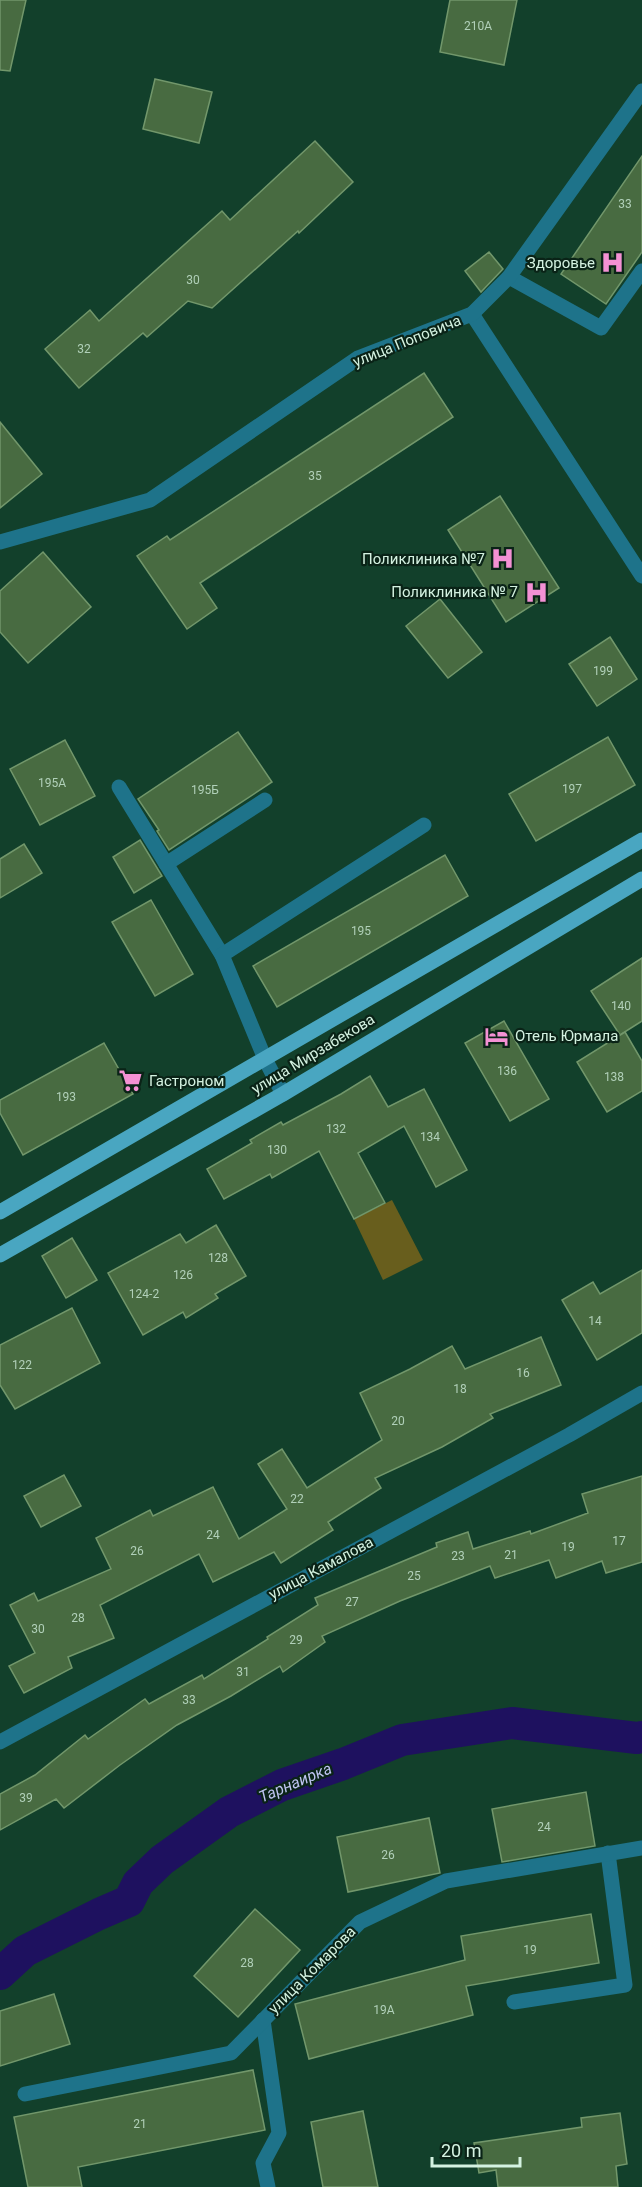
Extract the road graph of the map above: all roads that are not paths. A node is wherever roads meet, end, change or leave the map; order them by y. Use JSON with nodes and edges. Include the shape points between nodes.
{"nodes":[{"id":1,"x":642,"y":91,"type":"edge"},
{"id":2,"x":642,"y":271,"type":"edge"},
{"id":3,"x":509,"y":277,"type":"junction"},
{"id":4,"x":472,"y":314,"type":"junction"},
{"id":5,"x":0,"y":542,"type":"edge"},
{"id":6,"x":642,"y":576,"type":"edge"},
{"id":7,"x":119,"y":787,"type":"dead end"},
{"id":8,"x":266,"y":800,"type":"dead end"},
{"id":9,"x":424,"y":825,"type":"dead end"},
{"id":10,"x":642,"y":840,"type":"edge"},
{"id":11,"x":166,"y":864,"type":"junction"},
{"id":12,"x":642,"y":879,"type":"edge"},
{"id":13,"x":222,"y":955,"type":"junction"},
{"id":14,"x":265,"y":1059,"type":"junction"},
{"id":15,"x":283,"y":1094,"type":"junction"},
{"id":16,"x":0,"y":1212,"type":"edge"},
{"id":17,"x":0,"y":1255,"type":"edge"},
{"id":18,"x":642,"y":1393,"type":"edge"},
{"id":19,"x":0,"y":1742,"type":"edge"},
{"id":20,"x":642,"y":1848,"type":"edge"},
{"id":21,"x":608,"y":1853,"type":"junction"},
{"id":22,"x":513,"y":2002,"type":"dead end"},
{"id":23,"x":263,"y":2020,"type":"junction"},
{"id":24,"x":25,"y":2094,"type":"dead end"},
{"id":25,"x":268,"y":2187,"type":"edge"}],
"edges":[{"from":1,"to":3,"type":"street","name":"улица Поповича"},
{"from":2,"to":3,"type":"street","via":[[601,328]]},
{"from":3,"to":4,"type":"street","name":"улица Поповича"},
{"from":4,"to":5,"type":"street","name":"улица Поповича","via":[[358,358],[150,500]]},
{"from":4,"to":6,"type":"street"},
{"from":7,"to":11,"type":"street"},
{"from":8,"to":11,"type":"street"},
{"from":9,"to":13,"type":"street"},
{"from":10,"to":14,"type":"main road","name":"улица Мирзабекова"},
{"from":11,"to":13,"type":"street"},
{"from":12,"to":15,"type":"main road","name":"улица Мирзабекова"},
{"from":13,"to":14,"type":"street"},
{"from":14,"to":15,"type":"street"},
{"from":14,"to":16,"type":"main road","name":"улица Мирзабекова"},
{"from":15,"to":17,"type":"main road","name":"улица Мирзабекова"},
{"from":18,"to":19,"type":"street","name":"улица Камалова"},
{"from":20,"to":21,"type":"street","name":"улица Комарова"},
{"from":21,"to":22,"type":"street","via":[[624,1985]]},
{"from":21,"to":23,"type":"street","name":"улица Комарова","via":[[446,1881],[360,1922]]},
{"from":23,"to":24,"type":"street","name":"улица Комарова","via":[[231,2053]]},
{"from":23,"to":25,"type":"street","via":[[279,2133],[263,2163]]}]}
